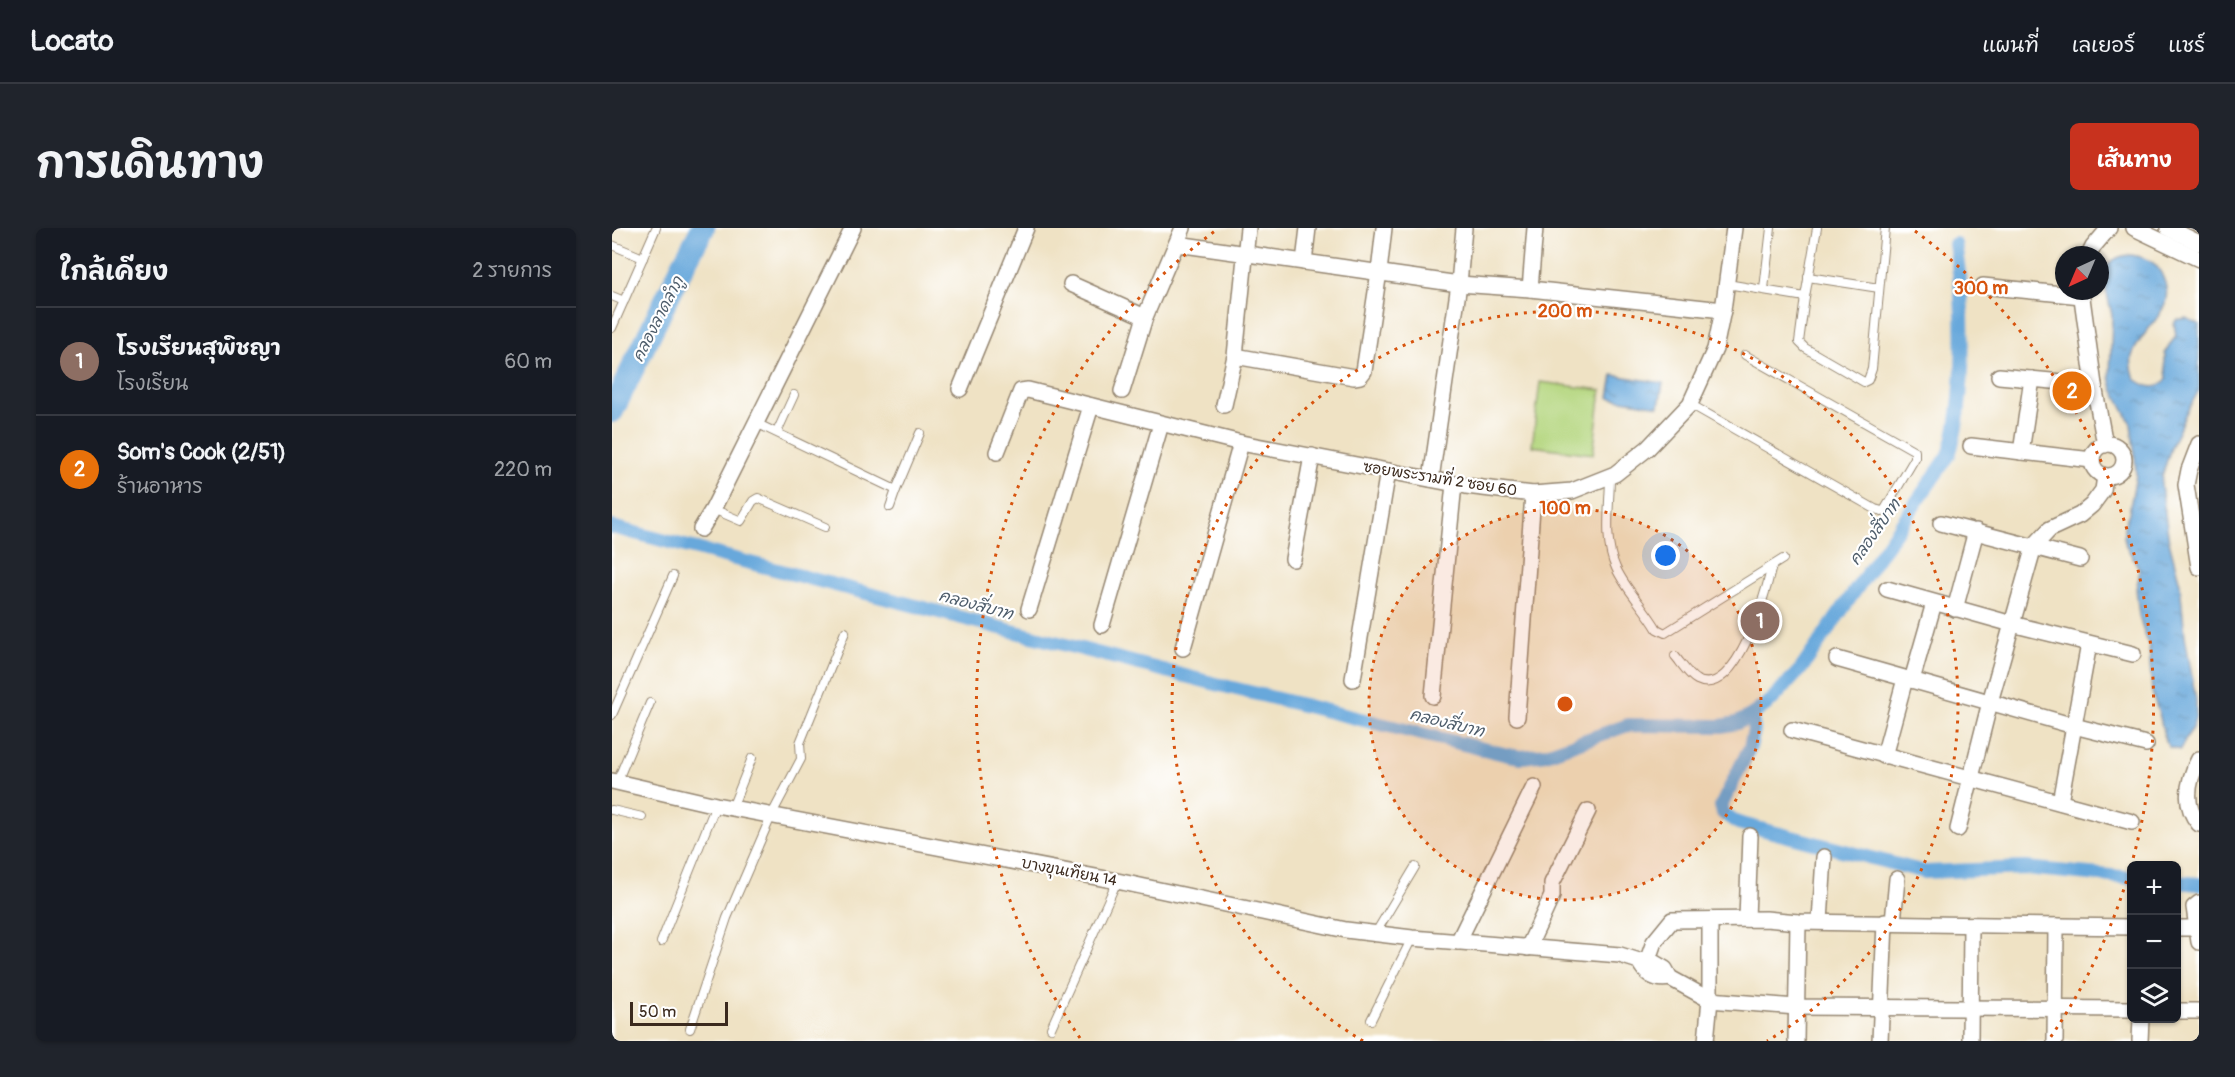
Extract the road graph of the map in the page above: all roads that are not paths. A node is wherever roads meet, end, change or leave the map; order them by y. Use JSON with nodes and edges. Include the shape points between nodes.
{"nodes":[{"id":1,"x":656,"y":228,"type":"edge"},
{"id":2,"x":853,"y":228,"type":"edge"},
{"id":3,"x":1026,"y":228,"type":"edge"},
{"id":4,"x":1183,"y":228,"type":"edge"},
{"id":5,"x":1248,"y":228,"type":"edge"},
{"id":6,"x":1308,"y":228,"type":"edge"},
{"id":7,"x":1384,"y":228,"type":"edge"},
{"id":8,"x":1464,"y":228,"type":"edge"},
{"id":9,"x":1535,"y":228,"type":"edge"},
{"id":10,"x":1734,"y":228,"type":"edge"},
{"id":11,"x":1771,"y":228,"type":"edge"},
{"id":12,"x":1817,"y":228,"type":"edge"},
{"id":13,"x":1885,"y":228,"type":"edge"},
{"id":14,"x":2111,"y":228,"type":"edge"},
{"id":15,"x":2134,"y":228,"type":"edge"},
{"id":16,"x":2168,"y":228,"type":"edge"},
{"id":17,"x":2199,"y":243,"type":"edge"},
{"id":18,"x":1177,"y":244,"type":"junction"},
{"id":19,"x":612,"y":245,"type":"edge"},
{"id":20,"x":2096,"y":246,"type":"edge"},
{"id":21,"x":1245,"y":254,"type":"junction"},
{"id":22,"x":643,"y":258,"type":"junction"},
{"id":23,"x":2199,"y":259,"type":"edge"},
{"id":24,"x":1304,"y":262,"type":"junction"},
{"id":25,"x":1379,"y":272,"type":"junction"},
{"id":26,"x":1808,"y":277,"type":"junction"},
{"id":27,"x":1071,"y":284,"type":"dead end"},
{"id":28,"x":1459,"y":284,"type":"junction"},
{"id":29,"x":1727,"y":284,"type":"junction"},
{"id":30,"x":1983,"y":286,"type":"dead end"},
{"id":31,"x":1879,"y":288,"type":"junction"},
{"id":32,"x":1530,"y":289,"type":"junction"},
{"id":33,"x":1764,"y":289,"type":"junction"},
{"id":34,"x":2055,"y":291,"type":"edge"},
{"id":35,"x":612,"y":296,"type":"edge"},
{"id":36,"x":1805,"y":297,"type":"junction"},
{"id":37,"x":2082,"y":300,"type":"edge"},
{"id":38,"x":624,"y":301,"type":"junction"},
{"id":39,"x":1723,"y":310,"type":"junction"},
{"id":40,"x":1145,"y":317,"type":"junction"},
{"id":41,"x":612,"y":328,"type":"edge"},
{"id":42,"x":1745,"y":355,"type":"dead end"},
{"id":43,"x":1235,"y":356,"type":"junction"},
{"id":44,"x":1999,"y":376,"type":"dead end"},
{"id":45,"x":2032,"y":379,"type":"junction"},
{"id":46,"x":2094,"y":385,"type":"junction"},
{"id":47,"x":960,"y":389,"type":"dead end"},
{"id":48,"x":1122,"y":391,"type":"dead end"},
{"id":49,"x":794,"y":395,"type":"dead end"},
{"id":50,"x":1690,"y":404,"type":"junction"},
{"id":51,"x":1224,"y":405,"type":"dead end"},
{"id":52,"x":1091,"y":406,"type":"junction"},
{"id":53,"x":756,"y":423,"type":"junction"},
{"id":54,"x":1161,"y":424,"type":"junction"},
{"id":55,"x":777,"y":432,"type":"junction"},
{"id":56,"x":920,"y":433,"type":"dead end"},
{"id":57,"x":1241,"y":443,"type":"junction"},
{"id":58,"x":2199,"y":444,"type":"edge"},
{"id":59,"x":2105,"y":445,"type":"junction"},
{"id":60,"x":1971,"y":447,"type":"dead end"},
{"id":61,"x":997,"y":452,"type":"dead end"},
{"id":62,"x":2021,"y":452,"type":"junction"},
{"id":63,"x":1312,"y":456,"type":"junction"},
{"id":64,"x":2092,"y":460,"type":"junction"},
{"id":65,"x":1388,"y":471,"type":"junction"},
{"id":66,"x":1610,"y":476,"type":"junction"},
{"id":67,"x":2105,"y":476,"type":"junction"},
{"id":68,"x":1431,"y":479,"type":"junction"},
{"id":69,"x":1454,"y":484,"type":"junction"},
{"id":70,"x":896,"y":490,"type":"junction"},
{"id":71,"x":1533,"y":494,"type":"junction"},
{"id":72,"x":890,"y":507,"type":"dead end"},
{"id":73,"x":713,"y":509,"type":"junction"},
{"id":74,"x":1941,"y":523,"type":"dead end"},
{"id":75,"x":825,"y":527,"type":"dead end"},
{"id":76,"x":700,"y":529,"type":"dead end"},
{"id":77,"x":1976,"y":531,"type":"junction"},
{"id":78,"x":2034,"y":546,"type":"junction"},
{"id":79,"x":1293,"y":559,"type":"dead end"},
{"id":80,"x":1783,"y":559,"type":"dead end"},
{"id":81,"x":2079,"y":559,"type":"dead end"},
{"id":82,"x":1772,"y":566,"type":"junction"},
{"id":83,"x":2199,"y":567,"type":"edge"},
{"id":84,"x":673,"y":576,"type":"dead end"},
{"id":85,"x":1887,"y":589,"type":"dead end"},
{"id":86,"x":1934,"y":603,"type":"junction"},
{"id":87,"x":1029,"y":609,"type":"dead end"},
{"id":88,"x":1955,"y":609,"type":"junction"},
{"id":89,"x":2012,"y":624,"type":"junction"},
{"id":90,"x":1102,"y":625,"type":"dead end"},
{"id":91,"x":845,"y":632,"type":"dead end"},
{"id":92,"x":2090,"y":644,"type":"junction"},
{"id":93,"x":1183,"y":648,"type":"dead end"},
{"id":94,"x":2133,"y":654,"type":"dead end"},
{"id":95,"x":1675,"y":656,"type":"dead end"},
{"id":96,"x":1837,"y":659,"type":"dead end"},
{"id":97,"x":1353,"y":679,"type":"dead end"},
{"id":98,"x":1909,"y":679,"type":"junction"},
{"id":99,"x":1432,"y":696,"type":"dead end"},
{"id":100,"x":650,"y":702,"type":"dead end"},
{"id":101,"x":1990,"y":702,"type":"junction"},
{"id":102,"x":612,"y":714,"type":"edge"},
{"id":103,"x":1517,"y":717,"type":"dead end"},
{"id":104,"x":2074,"y":726,"type":"junction"},
{"id":105,"x":1792,"y":730,"type":"dead end"},
{"id":106,"x":2146,"y":744,"type":"dead end"},
{"id":107,"x":1884,"y":756,"type":"junction"},
{"id":108,"x":752,"y":758,"type":"dead end"},
{"id":109,"x":2199,"y":759,"type":"edge"},
{"id":110,"x":1971,"y":779,"type":"junction"},
{"id":111,"x":614,"y":782,"type":"edge"},
{"id":112,"x":1534,"y":787,"type":"dead end"},
{"id":113,"x":2060,"y":802,"type":"junction"},
{"id":114,"x":716,"y":805,"type":"junction"},
{"id":115,"x":732,"y":808,"type":"junction"},
{"id":116,"x":612,"y":810,"type":"edge"},
{"id":117,"x":1588,"y":811,"type":"dead end"},
{"id":118,"x":772,"y":814,"type":"junction"},
{"id":119,"x":642,"y":817,"type":"dead end"},
{"id":120,"x":2132,"y":822,"type":"dead end"},
{"id":121,"x":2199,"y":824,"type":"edge"},
{"id":122,"x":1958,"y":829,"type":"dead end"},
{"id":123,"x":1750,"y":836,"type":"dead end"},
{"id":124,"x":1824,"y":857,"type":"dead end"},
{"id":125,"x":1415,"y":867,"type":"dead end"},
{"id":126,"x":1897,"y":879,"type":"dead end"},
{"id":127,"x":1117,"y":881,"type":"junction"},
{"id":128,"x":2199,"y":903,"type":"edge"},
{"id":129,"x":1747,"y":919,"type":"junction"},
{"id":130,"x":1710,"y":920,"type":"junction"},
{"id":131,"x":1820,"y":921,"type":"junction"},
{"id":132,"x":1798,"y":922,"type":"junction"},
{"id":133,"x":1889,"y":922,"type":"junction"},
{"id":134,"x":1971,"y":925,"type":"junction"},
{"id":135,"x":2056,"y":926,"type":"junction"},
{"id":136,"x":2127,"y":927,"type":"edge"},
{"id":137,"x":2181,"y":930,"type":"edge"},
{"id":138,"x":1375,"y":934,"type":"junction"},
{"id":139,"x":2198,"y":935,"type":"edge"},
{"id":140,"x":1412,"y":938,"type":"junction"},
{"id":141,"x":661,"y":942,"type":"dead end"},
{"id":142,"x":1458,"y":942,"type":"junction"},
{"id":143,"x":1528,"y":948,"type":"junction"},
{"id":144,"x":1635,"y":958,"type":"junction"},
{"id":145,"x":1710,"y":1000,"type":"junction"},
{"id":146,"x":1881,"y":1006,"type":"junction"},
{"id":147,"x":1796,"y":1007,"type":"junction"},
{"id":148,"x":1970,"y":1007,"type":"junction"},
{"id":149,"x":2055,"y":1008,"type":"junction"},
{"id":150,"x":2127,"y":1009,"type":"edge"},
{"id":151,"x":2181,"y":1011,"type":"edge"},
{"id":152,"x":2199,"y":1011,"type":"edge"},
{"id":153,"x":1371,"y":1020,"type":"dead end"},
{"id":154,"x":2141,"y":1023,"type":"edge"},
{"id":155,"x":1051,"y":1028,"type":"dead end"},
{"id":156,"x":690,"y":1029,"type":"dead end"},
{"id":157,"x":1706,"y":1041,"type":"edge"},
{"id":158,"x":1796,"y":1041,"type":"edge"},
{"id":159,"x":1880,"y":1041,"type":"edge"},
{"id":160,"x":1970,"y":1041,"type":"edge"},
{"id":161,"x":2055,"y":1041,"type":"edge"},
{"id":162,"x":2140,"y":1041,"type":"edge"}],
"edges":[{"from":1,"to":22,"type":"lane"},
{"from":2,"to":53,"type":"street"},
{"from":3,"to":47,"type":"street"},
{"from":4,"to":18,"type":"street"},
{"from":5,"to":21,"type":"street"},
{"from":6,"to":24,"type":"street"},
{"from":7,"to":25,"type":"street"},
{"from":8,"to":28,"type":"street"},
{"from":9,"to":32,"type":"street"},
{"from":10,"to":29,"type":"street","name":"ซอยพระรามที่ 2 ซอย 60"},
{"from":11,"to":33,"type":"lane"},
{"from":12,"to":26,"type":"lane"},
{"from":13,"to":31,"type":"lane"},
{"from":14,"to":15,"type":"street","via":[[2125,232]]},
{"from":14,"to":20,"type":"street"},
{"from":15,"to":23,"type":"street"},
{"from":16,"to":17,"type":"street"},
{"from":18,"to":21,"type":"street"},
{"from":18,"to":40,"type":"street"},
{"from":19,"to":22,"type":"lane"},
{"from":21,"to":24,"type":"street"},
{"from":21,"to":43,"type":"street"},
{"from":22,"to":38,"type":"lane"},
{"from":24,"to":25,"type":"street"},
{"from":25,"to":28,"type":"street"},
{"from":25,"to":43,"type":"street","via":[[1364,370],[1357,377]]},
{"from":26,"to":31,"type":"lane"},
{"from":26,"to":36,"type":"lane"},
{"from":27,"to":40,"type":"street"},
{"from":28,"to":32,"type":"street"},
{"from":28,"to":68,"type":"street"},
{"from":29,"to":33,"type":"lane"},
{"from":29,"to":39,"type":"street","name":"ซอยพระรามที่ 2 ซอย 60"},
{"from":30,"to":34,"type":"street"},
{"from":31,"to":36,"type":"lane","via":[[1872,369],[1869,380],[1864,382],[1799,342]]},
{"from":32,"to":39,"type":"street"},
{"from":33,"to":36,"type":"lane"},
{"from":35,"to":38,"type":"lane"},
{"from":37,"to":46,"type":"street"},
{"from":38,"to":41,"type":"lane"},
{"from":39,"to":50,"type":"street","name":"ซอยพระรามที่ 2 ซอย 60","via":[[1715,349]]},
{"from":40,"to":48,"type":"street"},
{"from":42,"to":50,"type":"lane","via":[[1915,451],[1915,458],[1885,509],[1875,509]]},
{"from":43,"to":51,"type":"street"},
{"from":44,"to":45,"type":"street"},
{"from":45,"to":46,"type":"street"},
{"from":45,"to":62,"type":"street"},
{"from":46,"to":59,"type":"street"},
{"from":49,"to":55,"type":"lane"},
{"from":50,"to":66,"type":"street","name":"ซอยพระรามที่ 2 ซอย 60","via":[[1648,448]]},
{"from":52,"to":54,"type":"street","name":"ซอยพระรามที่ 2 ซอย 60"},
{"from":52,"to":61,"type":"street","name":"ซอยพระรามที่ 2 ซอย 60","via":[[1021,390]]},
{"from":52,"to":87,"type":"street"},
{"from":53,"to":55,"type":"lane"},
{"from":53,"to":73,"type":"street"},
{"from":54,"to":57,"type":"street","name":"ซอยพระรามที่ 2 ซอย 60"},
{"from":54,"to":90,"type":"street"},
{"from":55,"to":70,"type":"lane"},
{"from":56,"to":70,"type":"lane"},
{"from":57,"to":63,"type":"street","name":"ซอยพระรามที่ 2 ซอย 60"},
{"from":57,"to":93,"type":"street"},
{"from":58,"to":83,"type":"street","via":[[2186,485]]},
{"from":59,"to":64,"type":"street","via":[[2096,450]]},
{"from":59,"to":67,"type":"street","via":[[2117,447],[2124,459],[2120,471]]},
{"from":60,"to":62,"type":"street"},
{"from":62,"to":64,"type":"street"},
{"from":63,"to":65,"type":"street","name":"ซอยพระรามที่ 2 ซอย 60"},
{"from":63,"to":79,"type":"street"},
{"from":64,"to":67,"type":"street","via":[[2096,471]]},
{"from":65,"to":68,"type":"street","name":"ซอยพระรามที่ 2 ซอย 60"},
{"from":65,"to":97,"type":"street"},
{"from":66,"to":71,"type":"street","name":"ซอยพระรามที่ 2 ซอย 60","via":[[1572,491]]},
{"from":66,"to":82,"type":"lane","via":[[1611,556],[1661,632]]},
{"from":67,"to":78,"type":"street","via":[[2103,490],[2092,505],[2050,529]]},
{"from":68,"to":69,"type":"street","name":"ซอยพระรามที่ 2 ซอย 60"},
{"from":69,"to":71,"type":"street","name":"ซอยพระรามที่ 2 ซอย 60"},
{"from":69,"to":99,"type":"street"},
{"from":70,"to":72,"type":"lane"},
{"from":71,"to":103,"type":"street"},
{"from":73,"to":75,"type":"lane","via":[[741,521],[758,498]]},
{"from":73,"to":76,"type":"street"},
{"from":74,"to":77,"type":"street"},
{"from":77,"to":78,"type":"street"},
{"from":77,"to":88,"type":"street"},
{"from":78,"to":81,"type":"street"},
{"from":78,"to":89,"type":"street"},
{"from":80,"to":82,"type":"lane"},
{"from":82,"to":95,"type":"lane","via":[[1765,597],[1748,638],[1723,678],[1697,680]]},
{"from":84,"to":102,"type":"lane"},
{"from":85,"to":86,"type":"street"},
{"from":86,"to":88,"type":"street"},
{"from":86,"to":98,"type":"street"},
{"from":88,"to":89,"type":"street"},
{"from":89,"to":92,"type":"street"},
{"from":89,"to":101,"type":"street"},
{"from":91,"to":118,"type":"lane","via":[[800,743],[801,759]]},
{"from":92,"to":94,"type":"street"},
{"from":92,"to":104,"type":"street"},
{"from":96,"to":98,"type":"street"},
{"from":98,"to":101,"type":"street"},
{"from":98,"to":107,"type":"street"},
{"from":100,"to":111,"type":"lane"},
{"from":101,"to":104,"type":"street"},
{"from":101,"to":110,"type":"street"},
{"from":104,"to":106,"type":"street"},
{"from":104,"to":113,"type":"street"},
{"from":105,"to":107,"type":"street"},
{"from":107,"to":110,"type":"street"},
{"from":108,"to":115,"type":"lane"},
{"from":109,"to":121,"type":"street","via":[[2188,784],[2188,797]]},
{"from":110,"to":113,"type":"street"},
{"from":110,"to":122,"type":"street"},
{"from":111,"to":114,"type":"street","name":"บางขุนเทียน 14"},
{"from":112,"to":142,"type":"street"},
{"from":113,"to":120,"type":"street"},
{"from":114,"to":115,"type":"street","name":"บางขุนเทียน 14"},
{"from":114,"to":141,"type":"lane"},
{"from":115,"to":118,"type":"street","name":"บางขุนเทียน 14"},
{"from":116,"to":119,"type":"lane"},
{"from":117,"to":143,"type":"street","via":[[1552,883],[1552,896]]},
{"from":118,"to":127,"type":"street","name":"บางขุนเทียน 14"},
{"from":118,"to":156,"type":"lane","via":[[728,918]]},
{"from":123,"to":129,"type":"street"},
{"from":124,"to":131,"type":"street"},
{"from":125,"to":138,"type":"lane"},
{"from":126,"to":133,"type":"street"},
{"from":127,"to":138,"type":"street","name":"บางขุนเทียน 14"},
{"from":127,"to":155,"type":"lane"},
{"from":128,"to":139,"type":"street","via":[[2194,907]]},
{"from":129,"to":130,"type":"street"},
{"from":129,"to":132,"type":"street"},
{"from":130,"to":144,"type":"street","via":[[1672,921]]},
{"from":130,"to":145,"type":"street"},
{"from":131,"to":132,"type":"street"},
{"from":131,"to":133,"type":"street"},
{"from":132,"to":147,"type":"street"},
{"from":133,"to":134,"type":"street"},
{"from":133,"to":146,"type":"street"},
{"from":134,"to":135,"type":"street"},
{"from":134,"to":148,"type":"street"},
{"from":135,"to":136,"type":"street"},
{"from":135,"to":149,"type":"street"},
{"from":137,"to":139,"type":"street"},
{"from":138,"to":140,"type":"street","name":"บางขุนเทียน 14"},
{"from":140,"to":142,"type":"street","name":"บางขุนเทียน 14"},
{"from":140,"to":153,"type":"lane"},
{"from":142,"to":143,"type":"street","name":"บางขุนเทียน 14"},
{"from":143,"to":144,"type":"street","name":"บางขุนเทียน 14"},
{"from":144,"to":145,"type":"street","via":[[1665,969],[1670,978]]},
{"from":145,"to":147,"type":"street"},
{"from":145,"to":157,"type":"street"},
{"from":146,"to":147,"type":"street"},
{"from":146,"to":148,"type":"street"},
{"from":146,"to":159,"type":"street"},
{"from":147,"to":158,"type":"street"},
{"from":148,"to":149,"type":"street"},
{"from":148,"to":160,"type":"street"},
{"from":149,"to":150,"type":"street"},
{"from":149,"to":161,"type":"street"},
{"from":151,"to":152,"type":"street"},
{"from":154,"to":162,"type":"street"}]}
